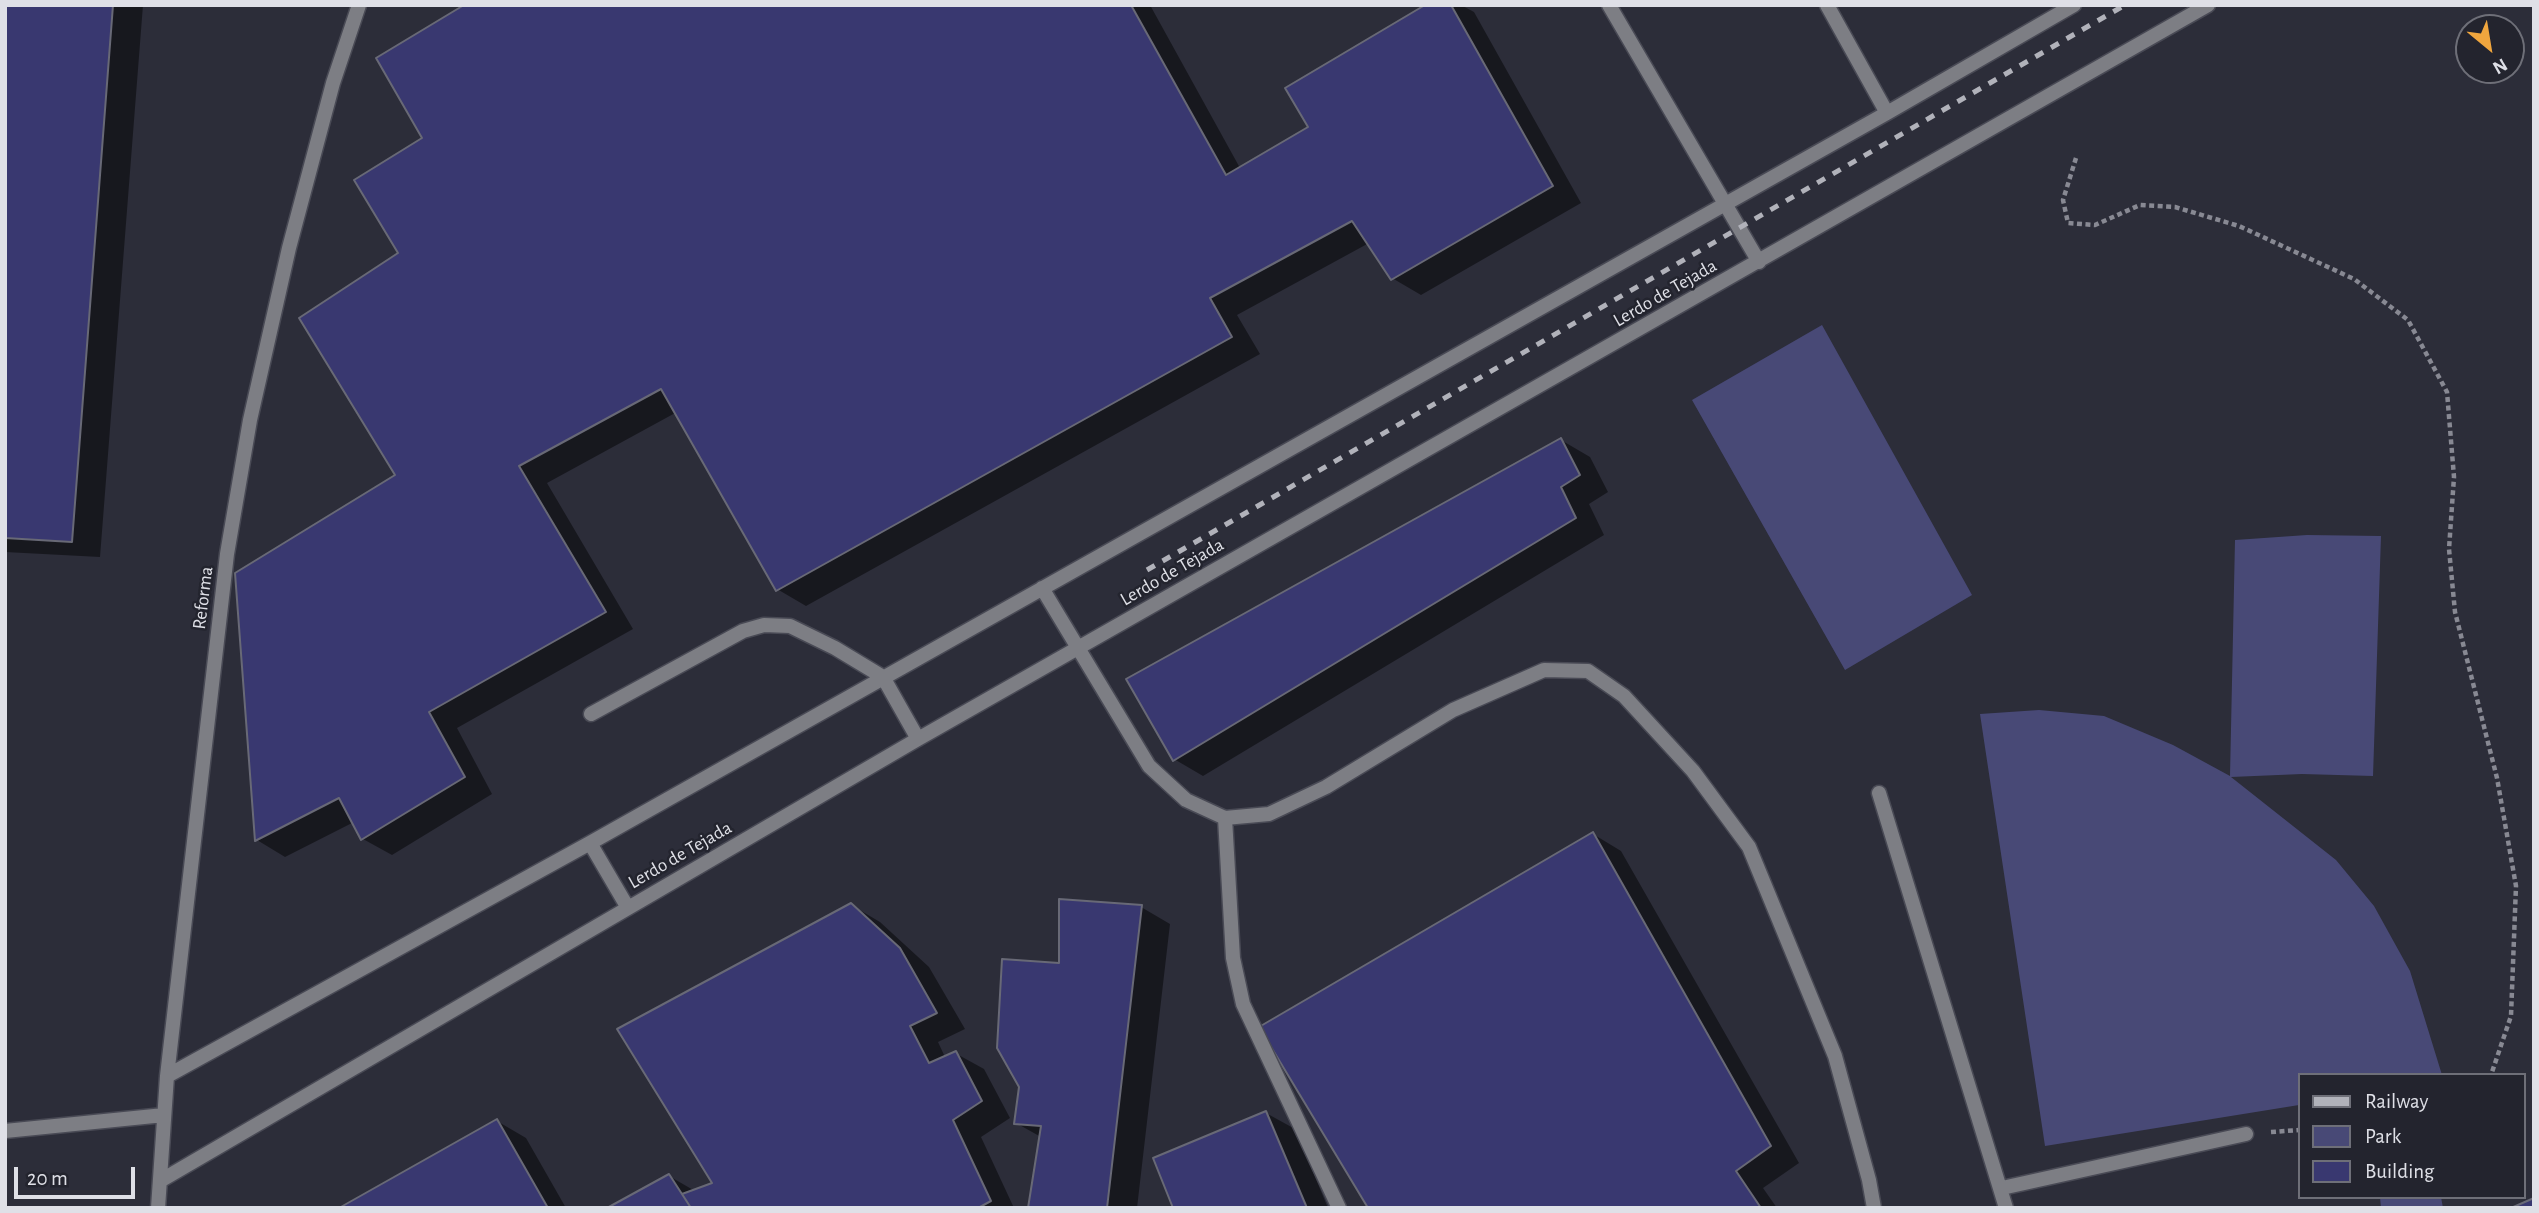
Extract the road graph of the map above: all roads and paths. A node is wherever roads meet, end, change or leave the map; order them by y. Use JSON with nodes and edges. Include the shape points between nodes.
{"nodes":[{"id":1,"x":359,"y":5,"type":"edge"},
{"id":2,"x":1609,"y":5,"type":"edge"},
{"id":3,"x":1827,"y":5,"type":"edge"},
{"id":4,"x":2074,"y":5,"type":"edge"},
{"id":5,"x":2208,"y":5,"type":"edge"},
{"id":6,"x":1888,"y":113,"type":"junction"},
{"id":7,"x":2076,"y":159,"type":"dead end"},
{"id":8,"x":1724,"y":205,"type":"junction"},
{"id":9,"x":1759,"y":262,"type":"junction"},
{"id":10,"x":1042,"y":588,"type":"junction"},
{"id":11,"x":1078,"y":648,"type":"junction"},
{"id":12,"x":883,"y":677,"type":"junction"},
{"id":13,"x":592,"y":714,"type":"dead end"},
{"id":14,"x":918,"y":739,"type":"junction"},
{"id":15,"x":1879,"y":793,"type":"dead end"},
{"id":16,"x":1225,"y":818,"type":"junction"},
{"id":17,"x":590,"y":843,"type":"junction"},
{"id":18,"x":628,"y":908,"type":"junction"},
{"id":19,"x":2492,"y":1073,"type":"edge"},
{"id":20,"x":167,"y":1076,"type":"junction"},
{"id":21,"x":164,"y":1115,"type":"junction"},
{"id":22,"x":5,"y":1131,"type":"edge"},
{"id":23,"x":2246,"y":1134,"type":"dead end"},
{"id":24,"x":160,"y":1181,"type":"junction"},
{"id":25,"x":2002,"y":1188,"type":"junction"},
{"id":26,"x":158,"y":1208,"type":"edge"},
{"id":27,"x":1339,"y":1208,"type":"edge"},
{"id":28,"x":1874,"y":1208,"type":"edge"},
{"id":29,"x":2007,"y":1208,"type":"edge"}],
"edges":[{"from":1,"to":20,"type":"lane","name":"Reforma","via":[[333,83],[250,420],[228,554]]},
{"from":2,"to":8,"type":"lane"},
{"from":3,"to":6,"type":"lane"},
{"from":4,"to":6,"type":"lane"},
{"from":5,"to":9,"type":"lane","name":"Lerdo de Tejada"},
{"from":6,"to":8,"type":"lane"},
{"from":7,"to":19,"type":"path","via":[[2063,200],[2068,223],[2095,225],[2140,205],[2175,207],[2239,226],[2354,279],[2408,320],[2447,392],[2454,477],[2449,549],[2455,612],[2497,778],[2516,886],[2511,1016]]},
{"from":8,"to":9,"type":"lane"},
{"from":8,"to":10,"type":"lane"},
{"from":9,"to":11,"type":"lane","name":"Lerdo de Tejada"},
{"from":10,"to":11,"type":"lane"},
{"from":10,"to":12,"type":"lane"},
{"from":11,"to":14,"type":"lane","name":"Lerdo de Tejada"},
{"from":11,"to":16,"type":"lane","via":[[1149,766],[1186,800]]},
{"from":12,"to":13,"type":"lane","via":[[790,626],[764,625],[743,631]]},
{"from":12,"to":14,"type":"lane"},
{"from":12,"to":17,"type":"lane"},
{"from":14,"to":18,"type":"lane","name":"Lerdo de Tejada"},
{"from":15,"to":25,"type":"lane"},
{"from":16,"to":27,"type":"lane","via":[[1233,958],[1242,1004]]},
{"from":16,"to":28,"type":"lane","via":[[1269,814],[1326,787],[1453,710],[1544,670],[1588,671],[1624,696],[1693,771],[1749,847],[1835,1056]]},
{"from":17,"to":18,"type":"lane"},
{"from":17,"to":20,"type":"lane"},
{"from":18,"to":24,"type":"lane","name":"Lerdo de Tejada"},
{"from":20,"to":21,"type":"lane","name":"Reforma"},
{"from":21,"to":22,"type":"lane"},
{"from":21,"to":24,"type":"lane","name":"Reforma"},
{"from":23,"to":25,"type":"lane"},
{"from":24,"to":26,"type":"lane","name":"Reforma"},
{"from":25,"to":29,"type":"lane"}]}
